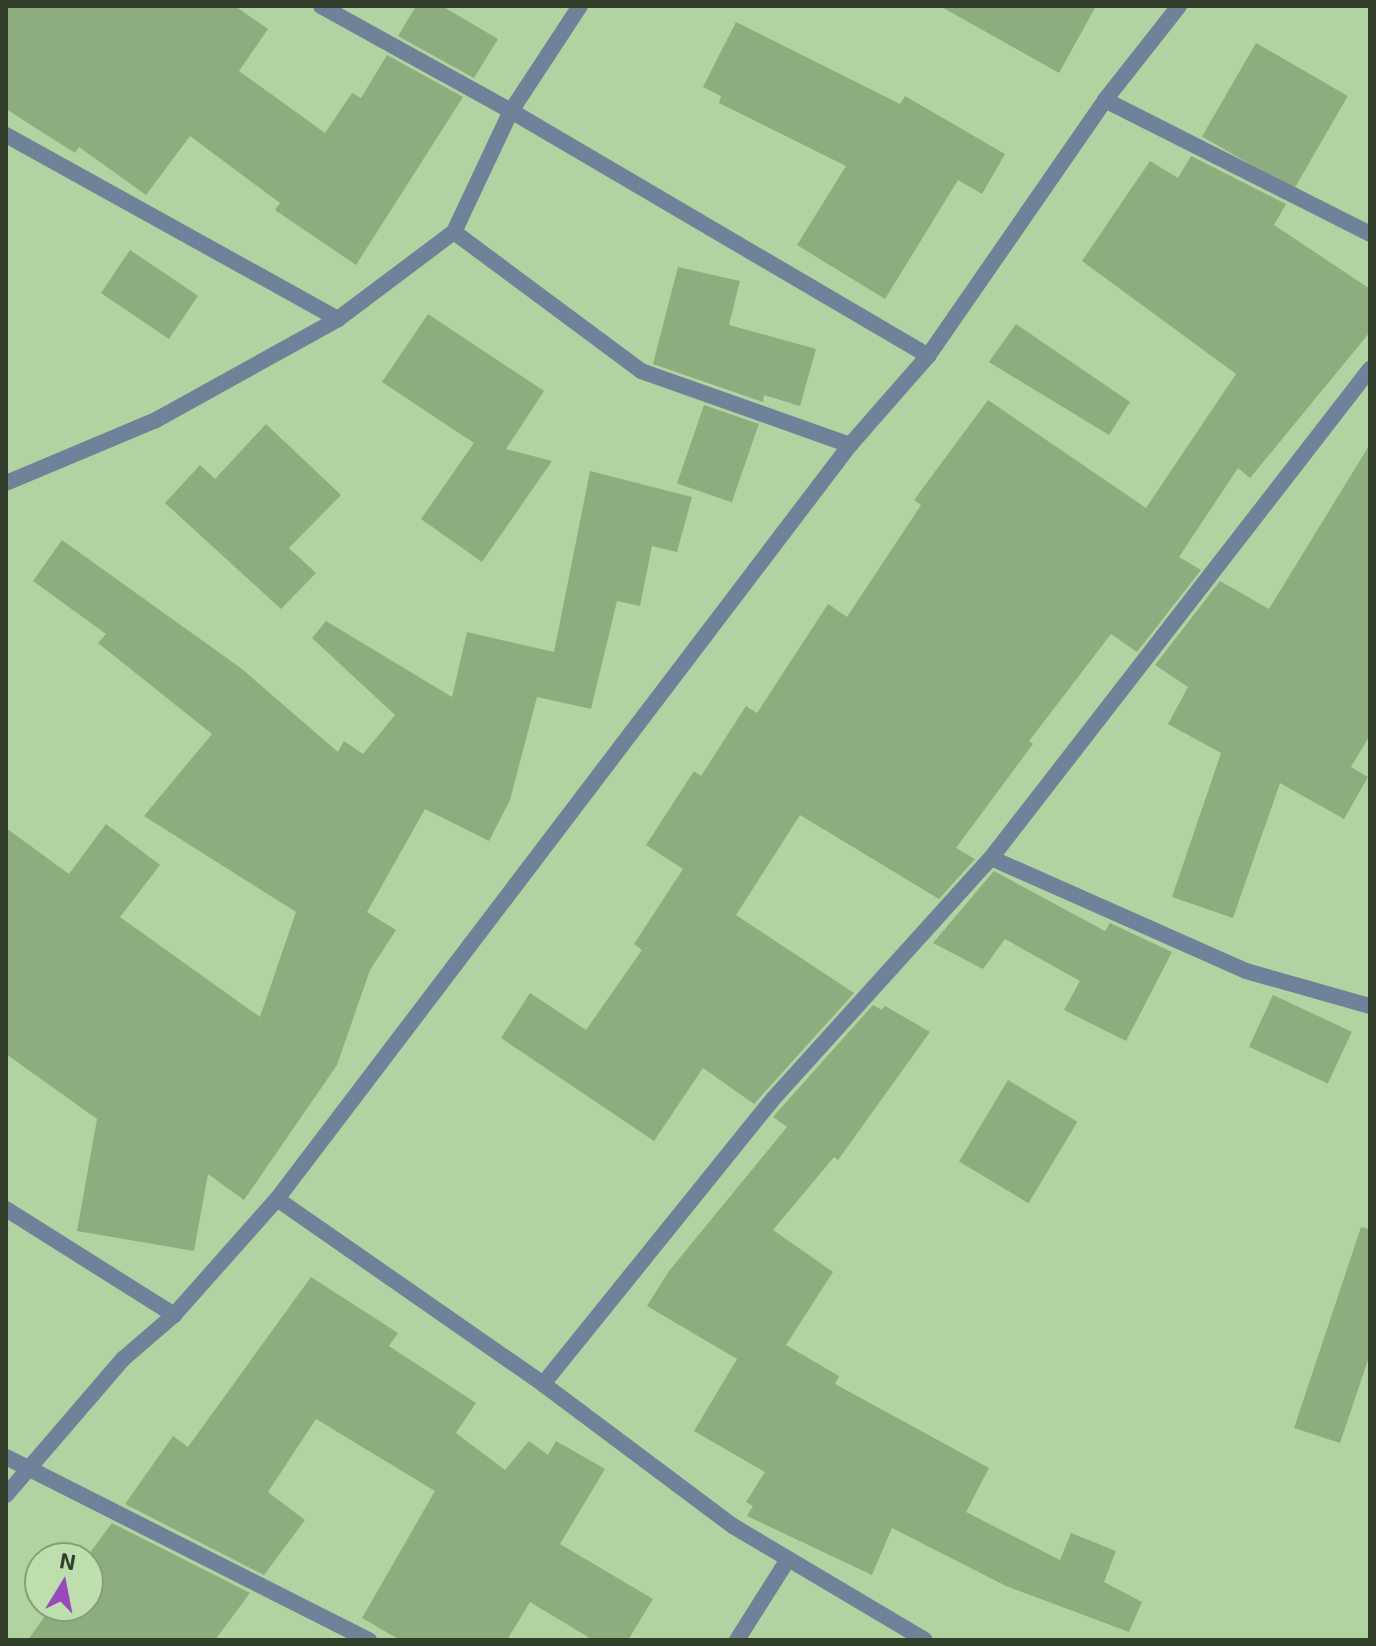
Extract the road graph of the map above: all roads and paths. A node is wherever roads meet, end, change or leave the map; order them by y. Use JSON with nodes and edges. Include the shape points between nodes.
{"nodes":[{"id":1,"x":321,"y":6,"type":"edge"},
{"id":2,"x":580,"y":6,"type":"edge"},
{"id":3,"x":1179,"y":6,"type":"edge"},
{"id":4,"x":1105,"y":100,"type":"junction"},
{"id":5,"x":511,"y":111,"type":"junction"},
{"id":6,"x":6,"y":135,"type":"edge"},
{"id":7,"x":454,"y":232,"type":"junction"},
{"id":8,"x":1370,"y":234,"type":"edge"},
{"id":9,"x":338,"y":319,"type":"junction"},
{"id":10,"x":928,"y":356,"type":"junction"},
{"id":11,"x":1370,"y":369,"type":"edge"},
{"id":12,"x":850,"y":445,"type":"junction"},
{"id":13,"x":6,"y":483,"type":"edge"},
{"id":14,"x":991,"y":858,"type":"junction"},
{"id":15,"x":1370,"y":1006,"type":"edge"},
{"id":16,"x":277,"y":1199,"type":"junction"},
{"id":17,"x":6,"y":1209,"type":"edge"},
{"id":18,"x":174,"y":1315,"type":"junction"},
{"id":19,"x":543,"y":1384,"type":"junction"},
{"id":20,"x":6,"y":1457,"type":"edge"},
{"id":21,"x":28,"y":1465,"type":"junction"},
{"id":22,"x":6,"y":1495,"type":"edge"},
{"id":23,"x":787,"y":1561,"type":"junction"},
{"id":24,"x":369,"y":1640,"type":"edge"},
{"id":25,"x":737,"y":1640,"type":"edge"},
{"id":26,"x":925,"y":1640,"type":"edge"}],
"edges":[{"from":1,"to":5,"type":"street"},
{"from":2,"to":5,"type":"street"},
{"from":3,"to":4,"type":"street"},
{"from":4,"to":8,"type":"street"},
{"from":4,"to":10,"type":"street"},
{"from":5,"to":7,"type":"street"},
{"from":5,"to":10,"type":"street"},
{"from":6,"to":9,"type":"street"},
{"from":7,"to":9,"type":"street"},
{"from":7,"to":12,"type":"street","via":[[641,371]]},
{"from":9,"to":13,"type":"street","via":[[156,420]]},
{"from":10,"to":12,"type":"street"},
{"from":11,"to":14,"type":"street"},
{"from":12,"to":16,"type":"street"},
{"from":14,"to":15,"type":"street","via":[[1246,971]]},
{"from":14,"to":19,"type":"street","via":[[773,1099]]},
{"from":16,"to":18,"type":"street"},
{"from":16,"to":19,"type":"street"},
{"from":17,"to":18,"type":"street"},
{"from":18,"to":21,"type":"street","via":[[123,1359]]},
{"from":19,"to":23,"type":"street"},
{"from":20,"to":21,"type":"street"},
{"from":21,"to":22,"type":"street"},
{"from":21,"to":24,"type":"street"},
{"from":23,"to":25,"type":"street"},
{"from":23,"to":26,"type":"street"}]}
